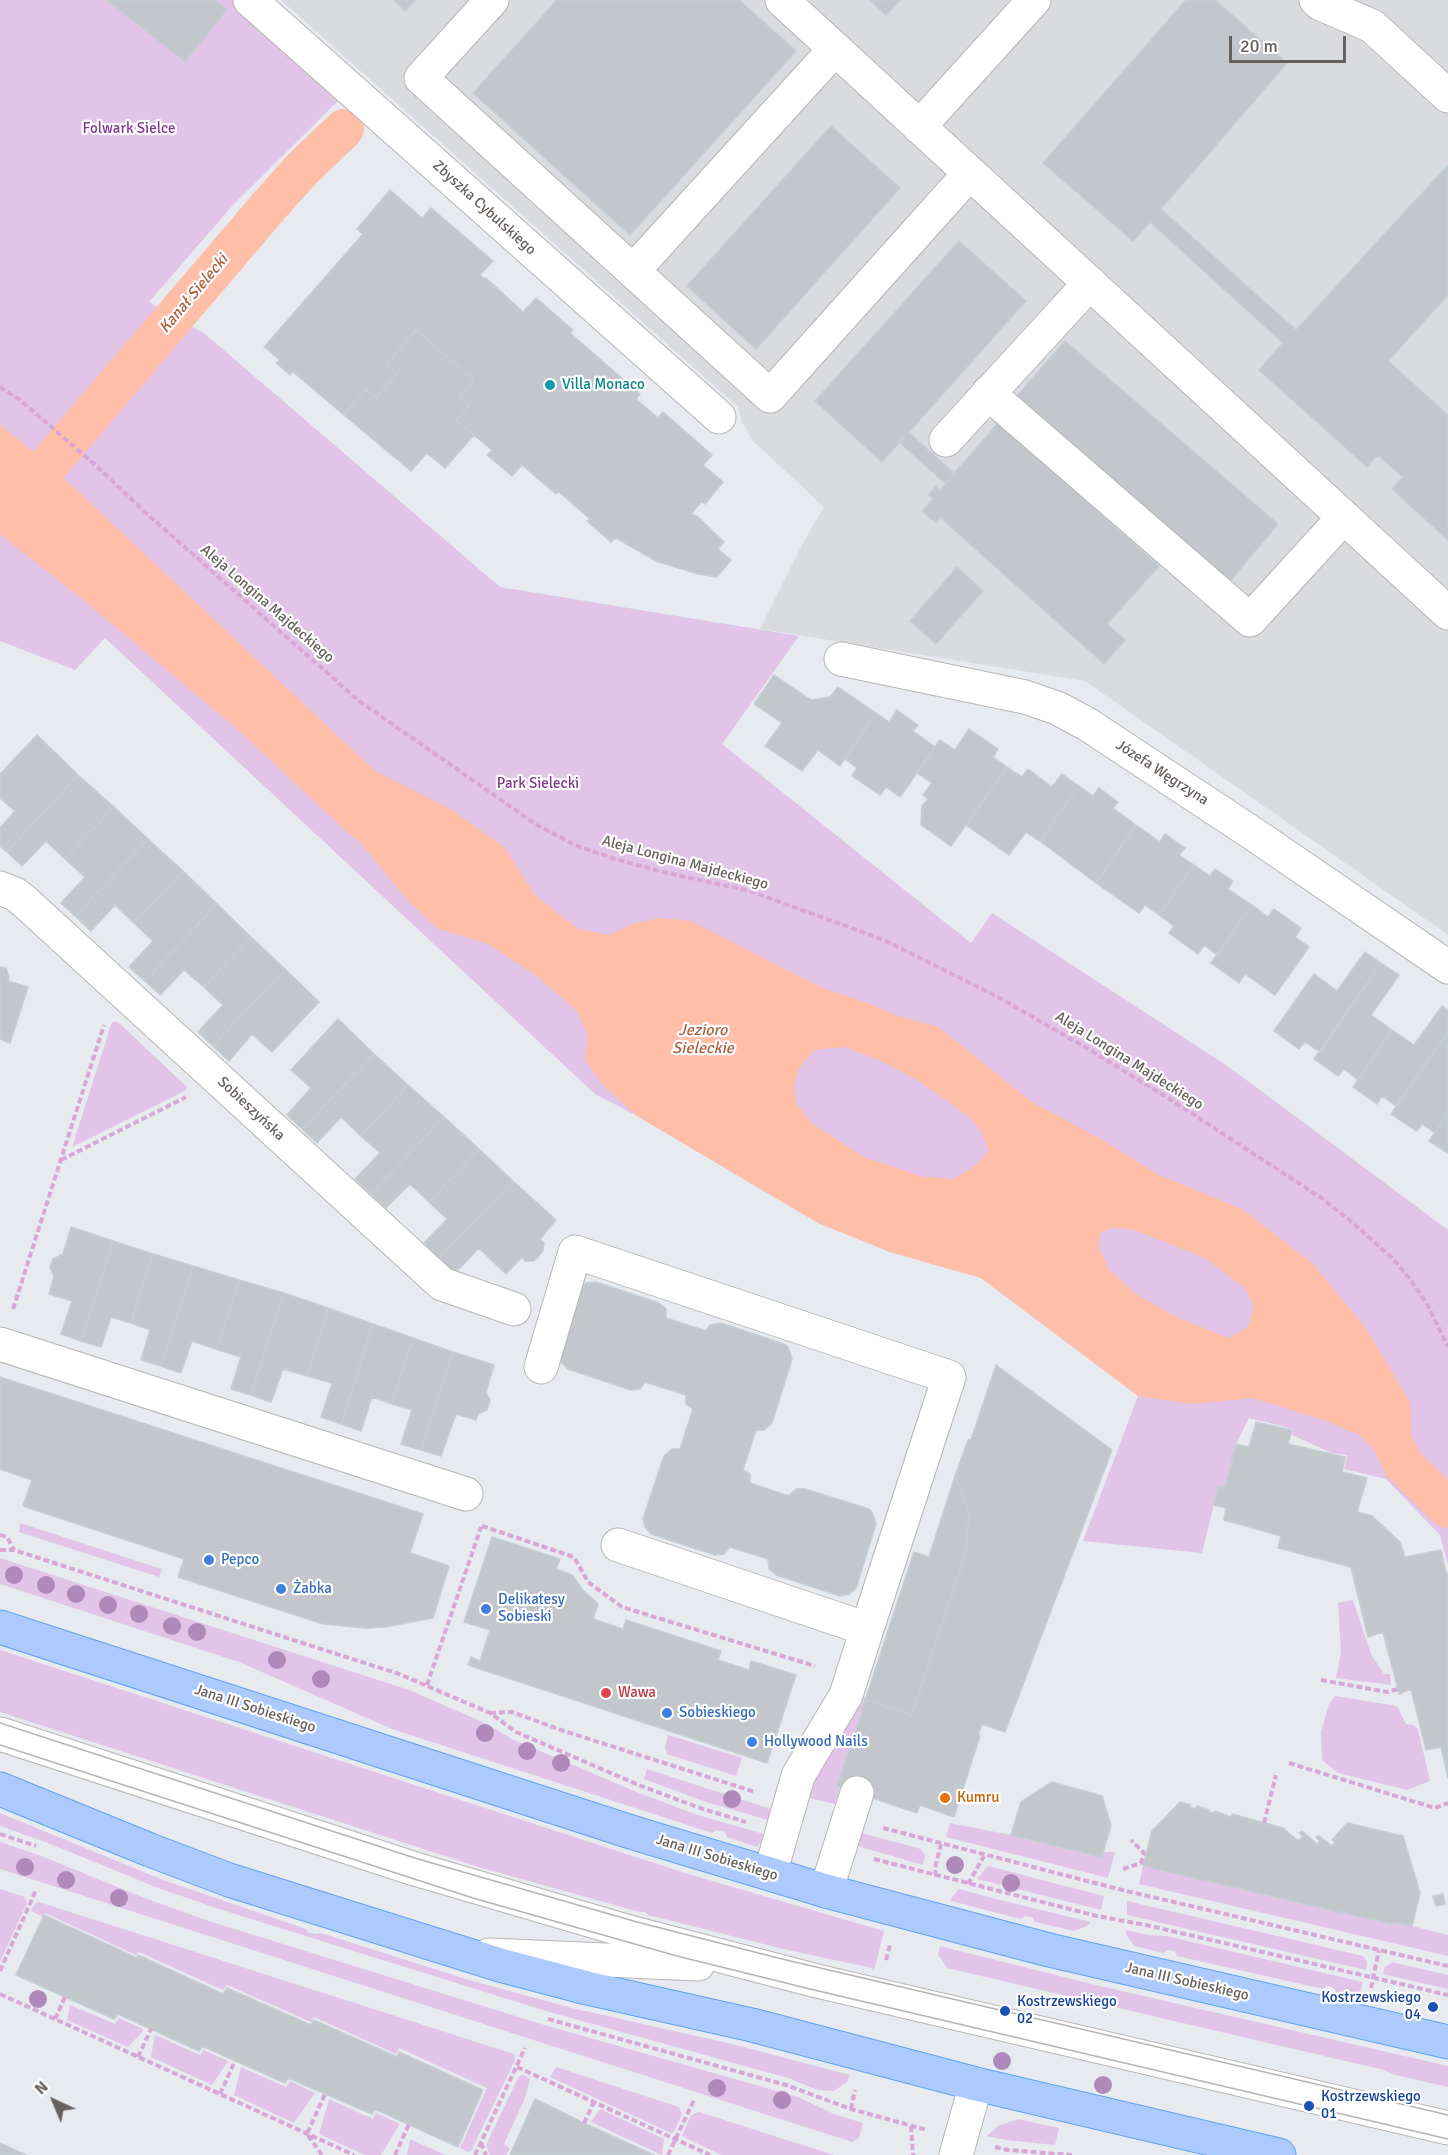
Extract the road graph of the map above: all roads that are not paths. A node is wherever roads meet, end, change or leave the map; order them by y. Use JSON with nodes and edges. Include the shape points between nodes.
{"nodes":[{"id":1,"x":250,"y":0,"type":"edge"},
{"id":2,"x":492,"y":0,"type":"edge"},
{"id":3,"x":782,"y":0,"type":"edge"},
{"id":4,"x":1034,"y":0,"type":"edge"},
{"id":5,"x":1316,"y":0,"type":"edge"},
{"id":6,"x":835,"y":49,"type":"junction"},
{"id":7,"x":1448,"y":96,"type":"edge"},
{"id":8,"x":919,"y":127,"type":"junction"},
{"id":9,"x":970,"y":173,"type":"junction"},
{"id":10,"x":633,"y":271,"type":"junction"},
{"id":11,"x":1090,"y":283,"type":"junction"},
{"id":12,"x":988,"y":393,"type":"junction"},
{"id":13,"x":719,"y":417,"type":"dead end"},
{"id":14,"x":946,"y":440,"type":"dead end"},
{"id":15,"x":1344,"y":517,"type":"junction"},
{"id":16,"x":1448,"y":613,"type":"edge"},
{"id":17,"x":841,"y":659,"type":"dead end"},
{"id":18,"x":0,"y":888,"type":"edge"},
{"id":19,"x":1448,"y":968,"type":"edge"},
{"id":20,"x":514,"y":1309,"type":"dead end"},
{"id":21,"x":0,"y":1346,"type":"edge"},
{"id":22,"x":541,"y":1367,"type":"dead end"},
{"id":23,"x":466,"y":1494,"type":"road end"},
{"id":24,"x":618,"y":1545,"type":"dead end"},
{"id":25,"x":0,"y":1627,"type":"edge"},
{"id":26,"x":867,"y":1629,"type":"junction"},
{"id":27,"x":0,"y":1734,"type":"edge"},
{"id":28,"x":0,"y":1789,"type":"edge"},
{"id":29,"x":853,"y":1805,"type":"road end"},
{"id":30,"x":770,"y":1874,"type":"junction"},
{"id":31,"x":826,"y":1891,"type":"junction"},
{"id":32,"x":466,"y":1954,"type":"junction"},
{"id":33,"x":760,"y":1966,"type":"junction"},
{"id":34,"x":1448,"y":2042,"type":"edge"},
{"id":35,"x":976,"y":2084,"type":"junction"},
{"id":36,"x":1448,"y":2128,"type":"edge"},
{"id":37,"x":956,"y":2155,"type":"edge"},
{"id":38,"x":1280,"y":2155,"type":"edge"}],
"edges":[{"from":1,"to":13,"type":"street","name":"Zbyszka Cybulskiego"},
{"from":2,"to":10,"type":"street","via":[[421,78]]},
{"from":3,"to":6,"type":"street"},
{"from":4,"to":8,"type":"street"},
{"from":5,"to":7,"type":"street","via":[[1372,26]]},
{"from":6,"to":8,"type":"street"},
{"from":6,"to":10,"type":"street"},
{"from":8,"to":9,"type":"street"},
{"from":9,"to":10,"type":"street","via":[[770,396]]},
{"from":9,"to":11,"type":"street"},
{"from":11,"to":12,"type":"street"},
{"from":11,"to":15,"type":"street"},
{"from":12,"to":14,"type":"street"},
{"from":12,"to":15,"type":"street","via":[[1250,620]]},
{"from":15,"to":16,"type":"street"},
{"from":17,"to":19,"type":"street","name":"Józefa Węgrzyna","via":[[1025,697],[1057,708],[1245,828]]},
{"from":18,"to":20,"type":"street","name":"Sobieszyńska","via":[[24,901],[442,1284]]},
{"from":21,"to":23,"type":"street"},
{"from":22,"to":26,"type":"street","via":[[575,1252],[950,1377]]},
{"from":24,"to":26,"type":"street"},
{"from":25,"to":30,"type":"main road","name":"Jana III Sobieskiego"},
{"from":26,"to":30,"type":"street","via":[[846,1695],[798,1776]]},
{"from":27,"to":33,"type":"street","via":[[476,1888]]},
{"from":28,"to":32,"type":"main road","via":[[230,1880]]},
{"from":29,"to":31,"type":"street"},
{"from":30,"to":31,"type":"main road","name":"Jana III Sobieskiego"},
{"from":31,"to":34,"type":"main road","name":"Jana III Sobieskiego","via":[[1060,1952]]},
{"from":32,"to":33,"type":"street"},
{"from":32,"to":35,"type":"main road","via":[[578,1986],[752,2025]]},
{"from":33,"to":36,"type":"street"},
{"from":35,"to":37,"type":"street"},
{"from":35,"to":38,"type":"main road"}]}
